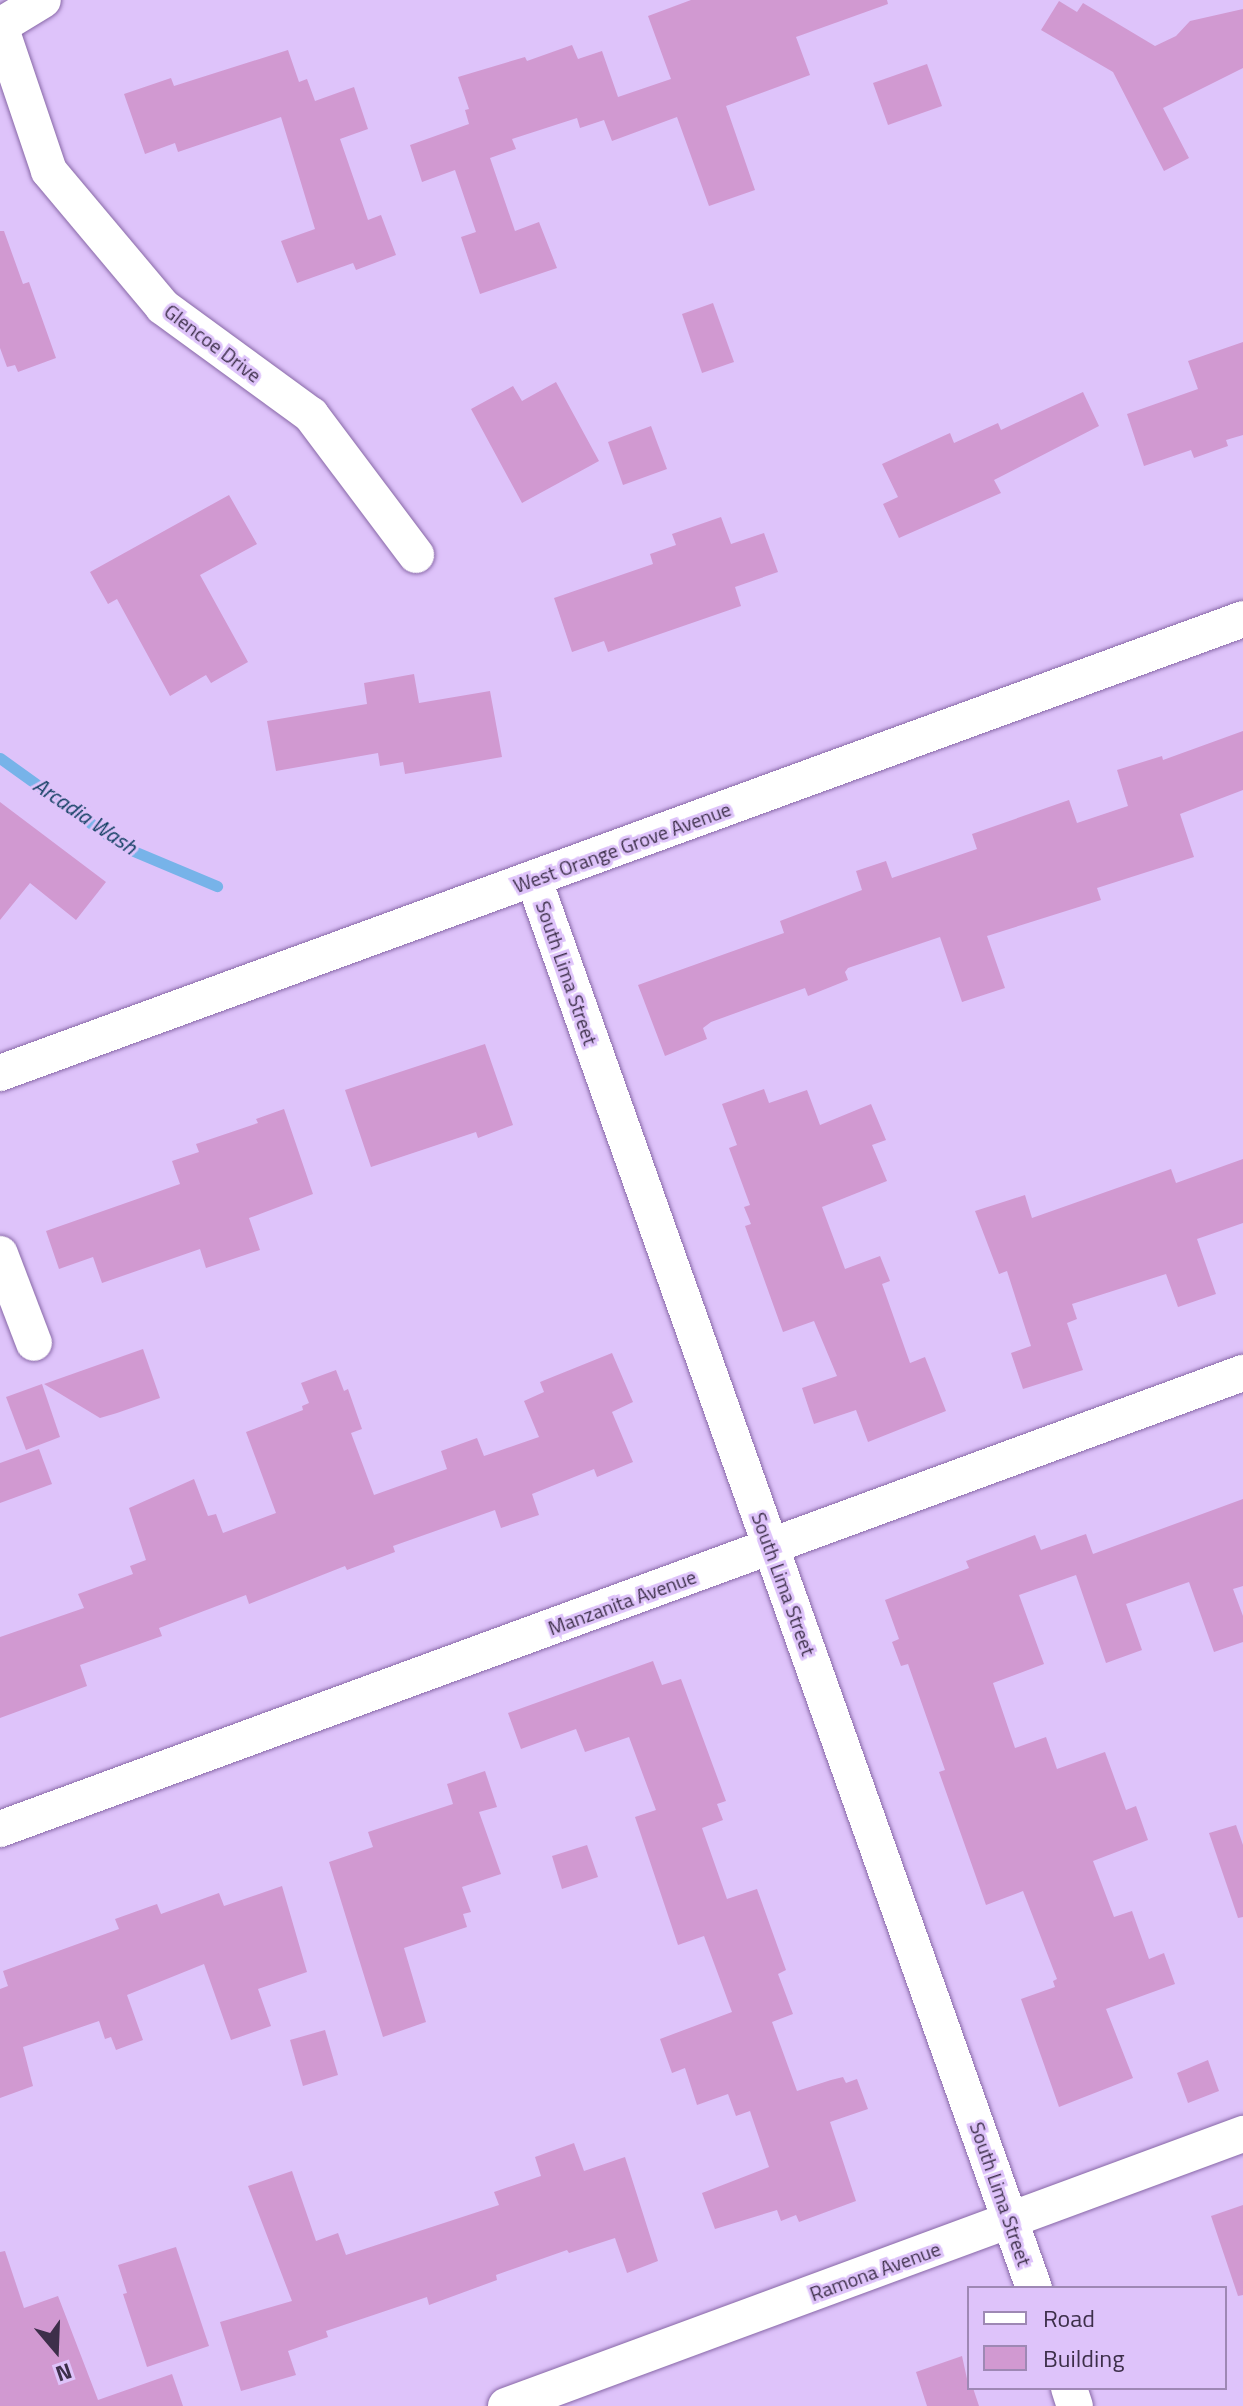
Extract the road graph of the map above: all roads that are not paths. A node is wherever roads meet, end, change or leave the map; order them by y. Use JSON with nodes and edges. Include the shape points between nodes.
{"nodes":[{"id":1,"x":43,"y":0,"type":"edge"},
{"id":2,"x":0,"y":26,"type":"edge"},
{"id":3,"x":416,"y":555,"type":"dead end"},
{"id":4,"x":1243,"y":619,"type":"edge"},
{"id":5,"x":534,"y":880,"type":"junction"},
{"id":6,"x":0,"y":1073,"type":"edge"},
{"id":7,"x":0,"y":1254,"type":"edge"},
{"id":8,"x":34,"y":1343,"type":"dead end"},
{"id":9,"x":1243,"y":1373,"type":"edge"},
{"id":10,"x":771,"y":1547,"type":"junction"},
{"id":11,"x":0,"y":1829,"type":"edge"},
{"id":12,"x":1243,"y":2134,"type":"edge"},
{"id":13,"x":1011,"y":2222,"type":"junction"},
{"id":14,"x":1033,"y":2286,"type":"edge"},
{"id":15,"x":506,"y":2406,"type":"edge"}],
"edges":[{"from":1,"to":2,"type":"street"},
{"from":2,"to":3,"type":"street","name":"Glencoe Drive","via":[[49,171],[163,307],[311,415]]},
{"from":4,"to":5,"type":"street","name":"West Orange Grove Avenue"},
{"from":5,"to":6,"type":"street","name":"West Orange Grove Avenue"},
{"from":5,"to":10,"type":"street","name":"South Lima Street"},
{"from":7,"to":8,"type":"street"},
{"from":9,"to":10,"type":"street","name":"Manzanita Avenue"},
{"from":10,"to":11,"type":"street","name":"Manzanita Avenue"},
{"from":10,"to":13,"type":"street","name":"South Lima Street"},
{"from":12,"to":13,"type":"street","name":"Ramona Avenue"},
{"from":13,"to":14,"type":"street","name":"South Lima Street"},
{"from":13,"to":15,"type":"street","name":"Ramona Avenue"}]}
